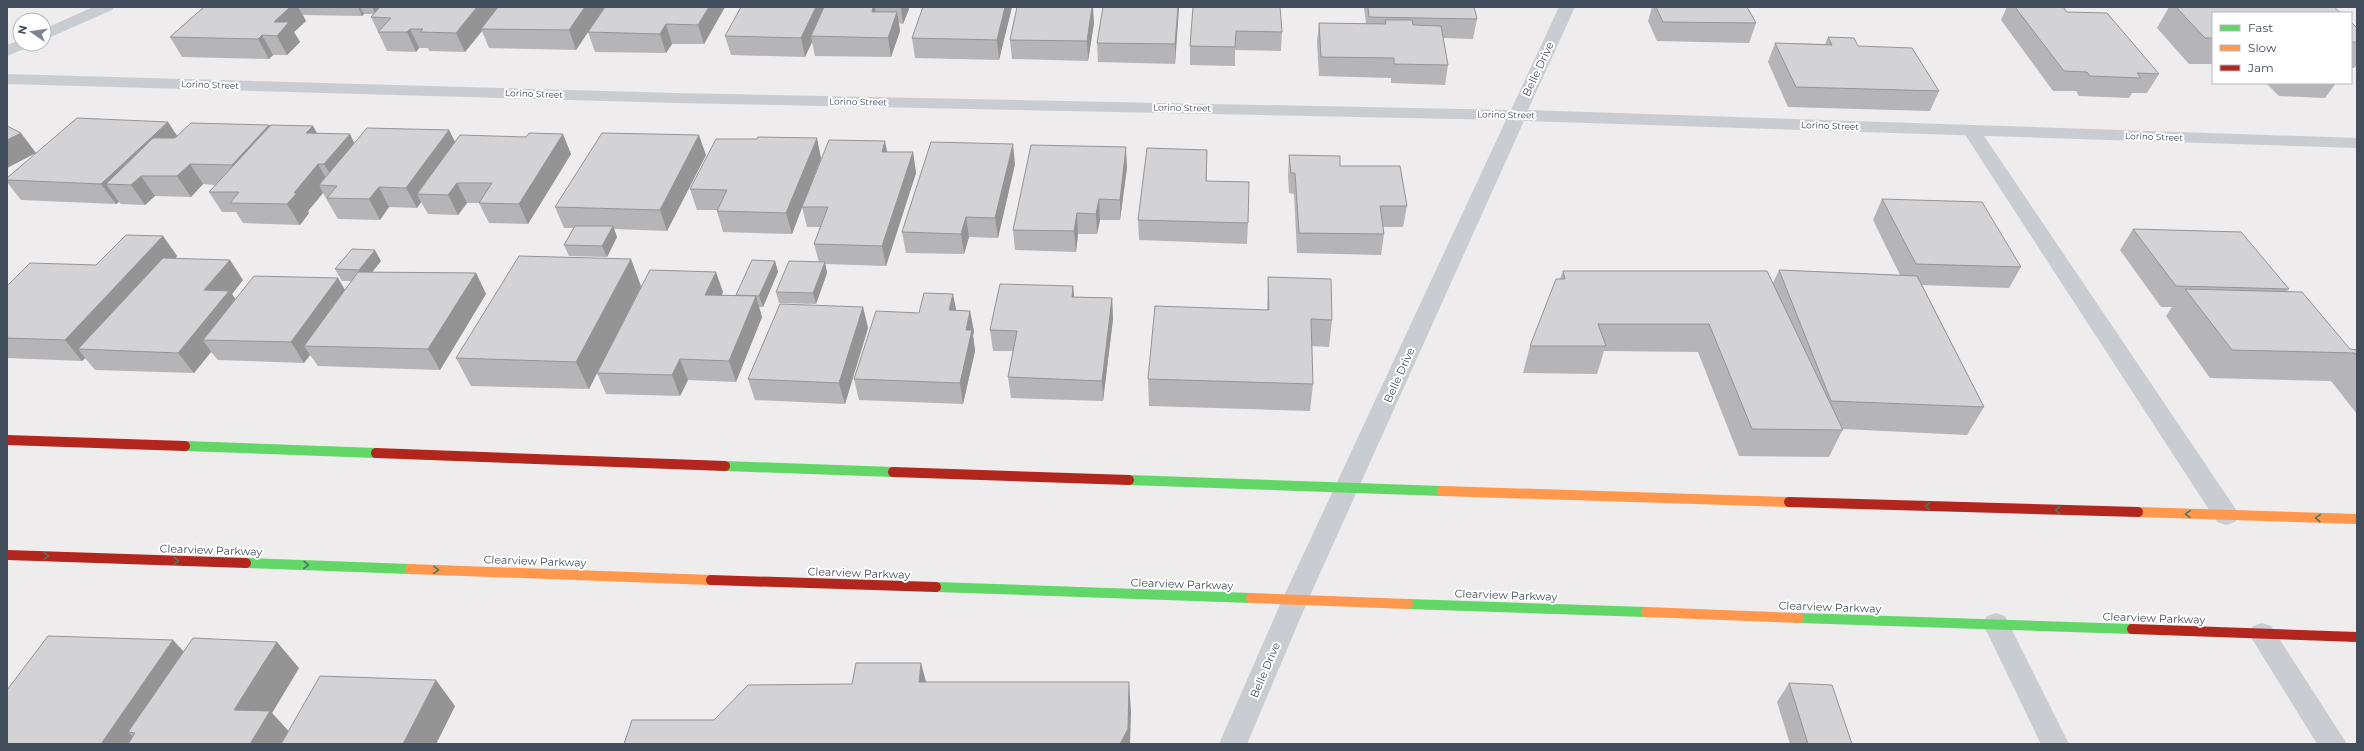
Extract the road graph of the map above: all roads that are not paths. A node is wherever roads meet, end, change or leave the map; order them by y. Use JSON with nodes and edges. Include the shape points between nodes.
{"nodes":[{"id":1,"x":106,"y":7,"type":"edge"},
{"id":2,"x":1567,"y":7,"type":"edge"},
{"id":3,"x":52,"y":31,"type":"edge"},
{"id":4,"x":7,"y":79,"type":"edge"},
{"id":5,"x":1517,"y":115,"type":"junction"},
{"id":6,"x":1970,"y":130,"type":"junction"},
{"id":7,"x":2357,"y":143,"type":"edge"},
{"id":8,"x":7,"y":440,"type":"edge"},
{"id":9,"x":1348,"y":488,"type":"junction"},
{"id":10,"x":2226,"y":515,"type":"junction"},
{"id":11,"x":2357,"y":519,"type":"edge"},
{"id":12,"x":7,"y":555,"type":"edge"},
{"id":13,"x":1295,"y":600,"type":"junction"},
{"id":14,"x":1996,"y":624,"type":"junction"},
{"id":15,"x":2262,"y":634,"type":"junction"},
{"id":16,"x":2357,"y":637,"type":"edge"},
{"id":17,"x":1233,"y":744,"type":"edge"},
{"id":18,"x":2055,"y":744,"type":"edge"},
{"id":19,"x":2333,"y":744,"type":"edge"}],
"edges":[{"from":1,"to":3,"type":"street"},
{"from":2,"to":5,"type":"street","name":"Belle Drive"},
{"from":4,"to":5,"type":"street","name":"Lorino Street","via":[[676,98]]},
{"from":5,"to":6,"type":"street","name":"Lorino Street"},
{"from":5,"to":9,"type":"street","name":"Belle Drive"},
{"from":6,"to":7,"type":"street","name":"Lorino Street"},
{"from":6,"to":10,"type":"street"},
{"from":8,"to":9,"type":"street"},
{"from":10,"to":9,"type":"street","one_way":true},
{"from":9,"to":13,"type":"street","name":"Belle Drive"},
{"from":11,"to":10,"type":"street","one_way":true},
{"from":12,"to":13,"type":"street","name":"Clearview Parkway","one_way":true},
{"from":13,"to":14,"type":"street","name":"Clearview Parkway"},
{"from":13,"to":17,"type":"street","name":"Belle Drive"},
{"from":14,"to":15,"type":"street","name":"Clearview Parkway"},
{"from":14,"to":18,"type":"street"},
{"from":15,"to":16,"type":"street","name":"Clearview Parkway"},
{"from":15,"to":19,"type":"street"}]}
